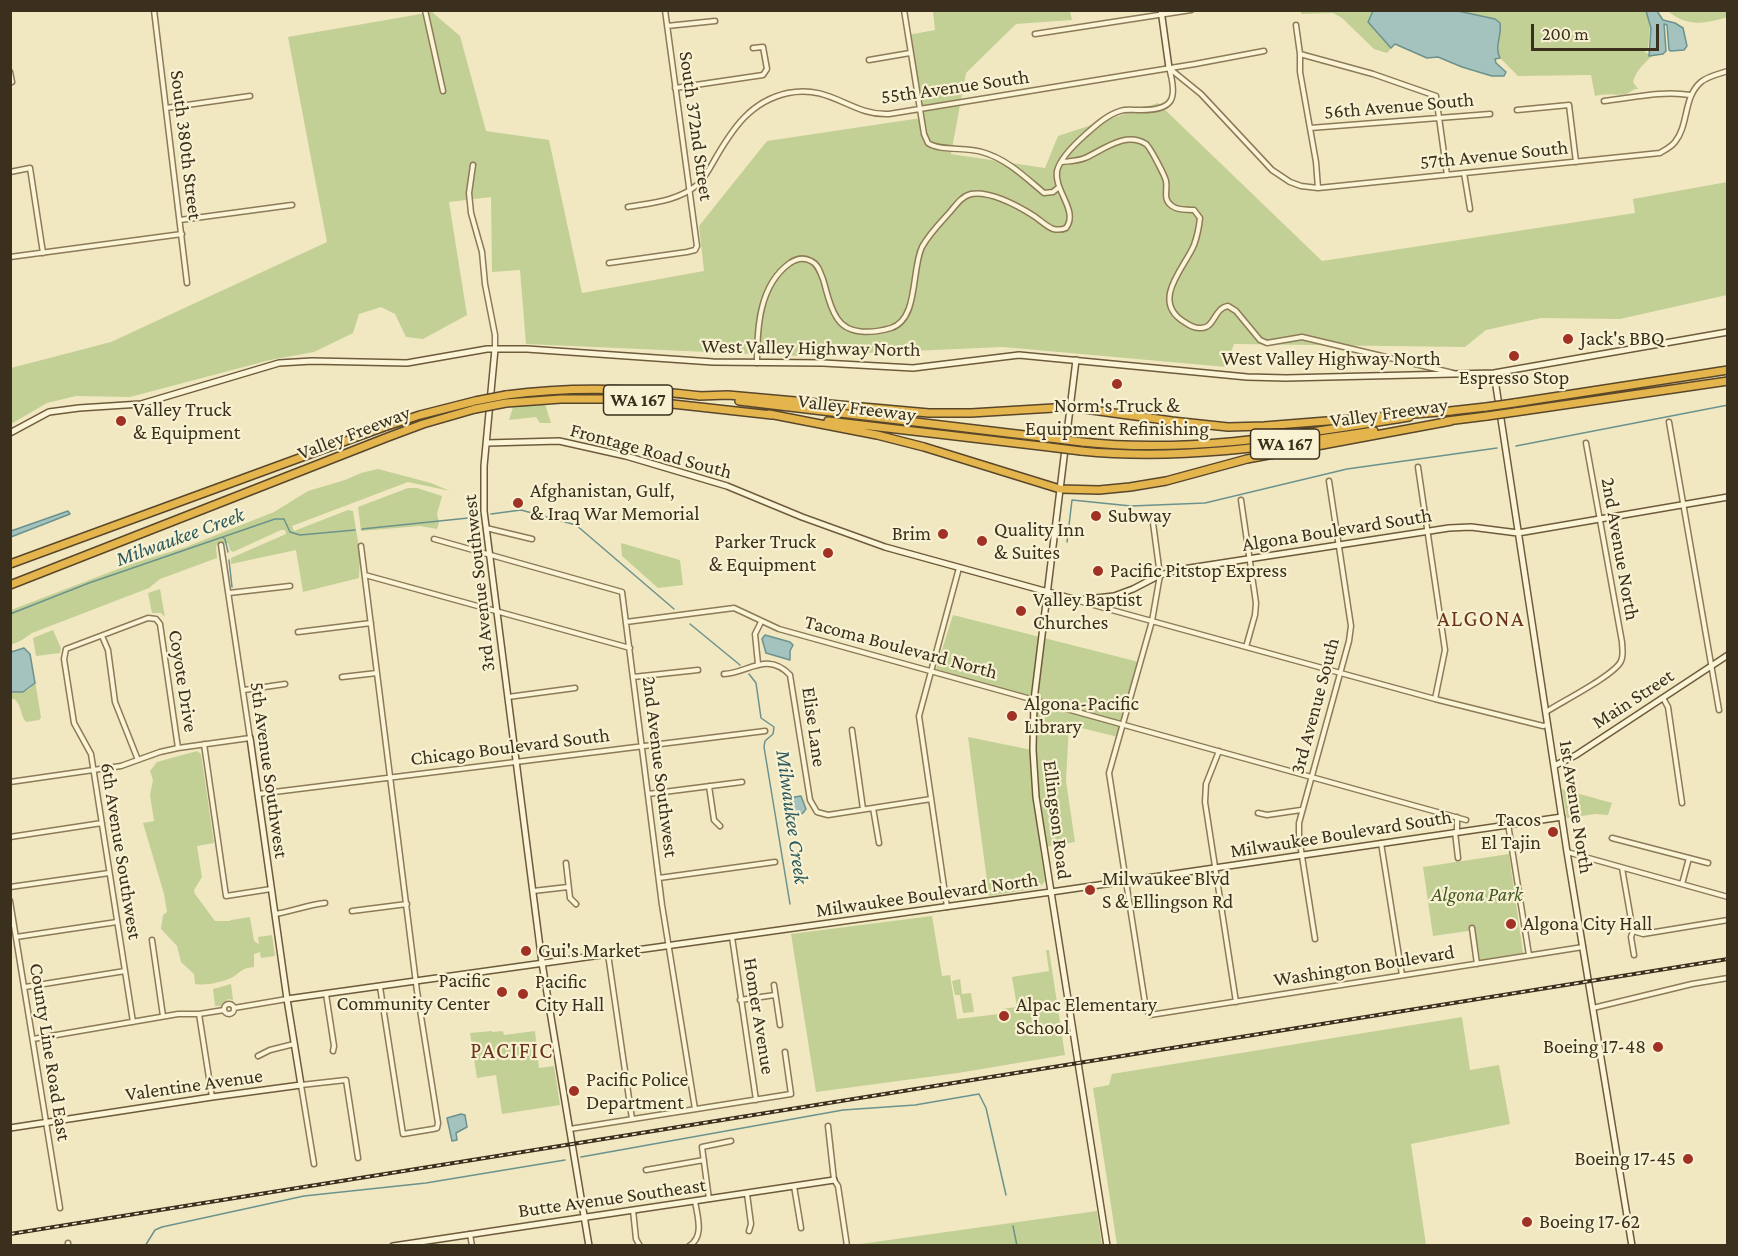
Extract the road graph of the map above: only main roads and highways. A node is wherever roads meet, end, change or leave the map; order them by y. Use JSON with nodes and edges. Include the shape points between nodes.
{"nodes":[{"id":1,"x":1728,"y":370,"type":"edge"},
{"id":2,"x":1728,"y":381,"type":"edge"},
{"id":3,"x":699,"y":396,"type":"junction"},
{"id":4,"x":1452,"y":411,"type":"junction"},
{"id":5,"x":769,"y":414,"type":"junction"},
{"id":6,"x":1451,"y":420,"type":"junction"},
{"id":7,"x":10,"y":564,"type":"edge"},
{"id":8,"x":10,"y":585,"type":"edge"}],
"edges":[{"from":1,"to":4,"type":"highway","name":"Valley Freeway","number":"WA 167","bridge":true},
{"from":2,"to":6,"type":"highway","name":"Valley Freeway","number":"WA 167","bridge":true},
{"from":3,"to":4,"type":"highway","via":[[728,395],[928,413],[1070,408],[1228,427]]},
{"from":3,"to":4,"type":"highway","name":"Valley Freeway","number":"WA 167","bridge":true,"via":[[1082,442],[1151,446],[1212,444]]},
{"from":3,"to":7,"type":"highway","name":"Valley Freeway","number":"WA 167","bridge":true,"via":[[587,388],[475,401],[384,427]]},
{"from":5,"to":6,"type":"highway","name":"Valley Freeway","number":"WA 167","bridge":true,"via":[[1132,455],[1203,454]]},
{"from":5,"to":6,"type":"highway","via":[[924,447],[1060,489],[1099,490],[1166,481],[1247,459]]},
{"from":5,"to":8,"type":"highway","name":"Valley Freeway","number":"WA 167","bridge":true,"via":[[627,399],[561,399],[475,409],[388,437]]}]}
